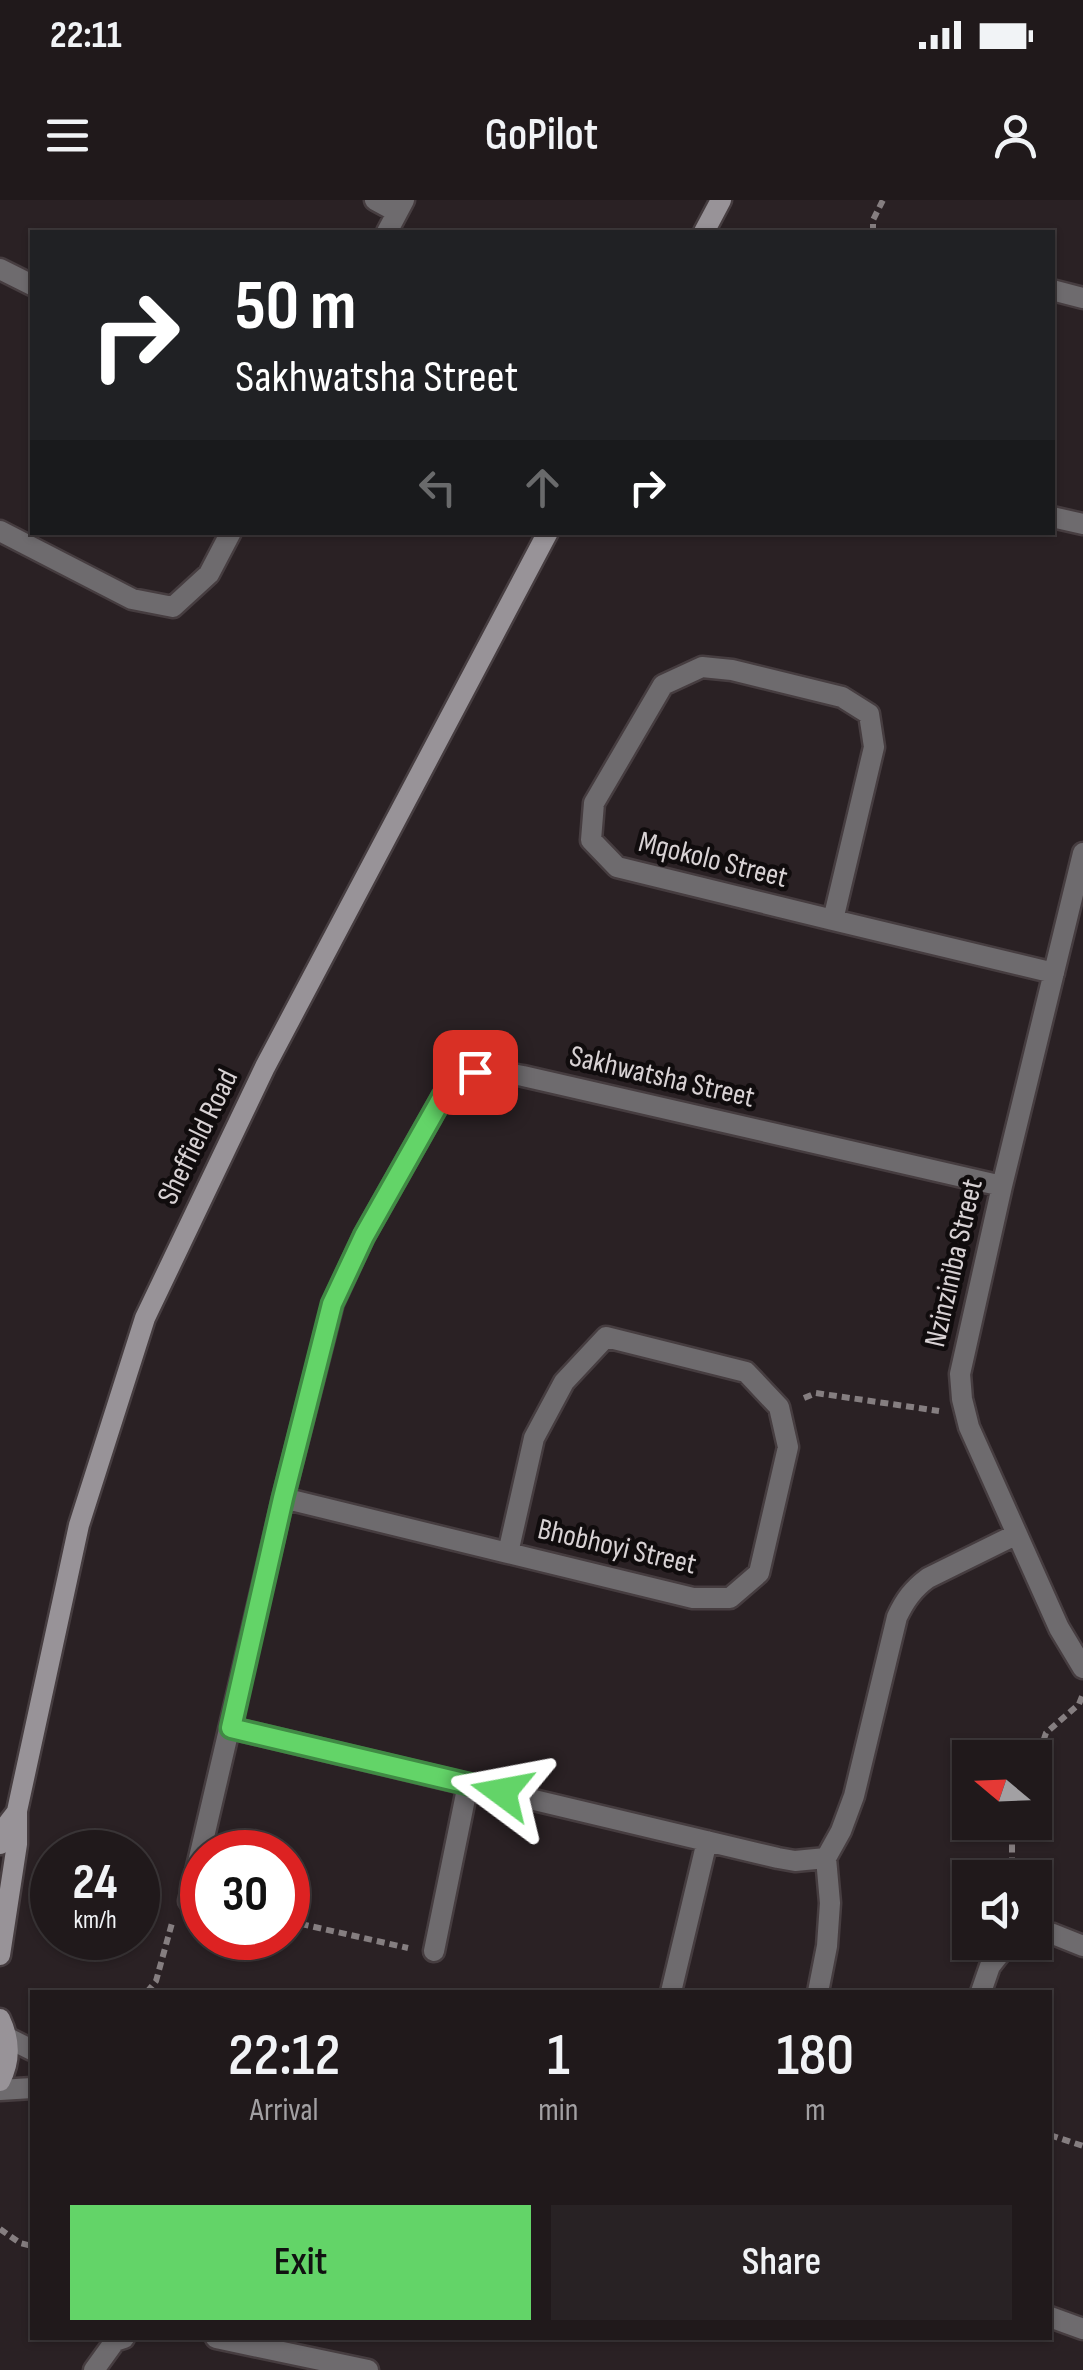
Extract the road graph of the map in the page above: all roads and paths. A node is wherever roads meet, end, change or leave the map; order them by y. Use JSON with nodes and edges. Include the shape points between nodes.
{"nodes":[{"id":1,"x":375,"y":200,"type":"edge"},
{"id":2,"x":721,"y":200,"type":"edge"},
{"id":3,"x":883,"y":200,"type":"edge"},
{"id":4,"x":400,"y":206,"type":"edge"},
{"id":5,"x":388,"y":230,"type":"edge"},
{"id":6,"x":705,"y":230,"type":"edge"},
{"id":7,"x":873,"y":230,"type":"edge"},
{"id":8,"x":0,"y":268,"type":"edge"},
{"id":9,"x":30,"y":285,"type":"edge"},
{"id":10,"x":1055,"y":291,"type":"edge"},
{"id":11,"x":1083,"y":298,"type":"edge"},
{"id":12,"x":1055,"y":518,"type":"edge"},
{"id":13,"x":1083,"y":524,"type":"edge"},
{"id":14,"x":0,"y":531,"type":"edge"},
{"id":15,"x":229,"y":535,"type":"edge"},
{"id":16,"x":546,"y":535,"type":"edge"},
{"id":17,"x":1083,"y":853,"type":"edge"},
{"id":18,"x":834,"y":920,"type":"junction"},
{"id":19,"x":1054,"y":972,"type":"junction"},
{"id":20,"x":1002,"y":1186,"type":"junction"},
{"id":21,"x":962,"y":1399,"type":"junction"},
{"id":22,"x":779,"y":1407,"type":"junction"},
{"id":23,"x":283,"y":1498,"type":"junction"},
{"id":24,"x":1017,"y":1534,"type":"junction"},
{"id":25,"x":508,"y":1553,"type":"junction"},
{"id":26,"x":1083,"y":1668,"type":"edge"},
{"id":27,"x":1083,"y":1692,"type":"edge"},
{"id":28,"x":231,"y":1728,"type":"junction"},
{"id":29,"x":1044,"y":1740,"type":"edge"},
{"id":30,"x":468,"y":1784,"type":"junction"},
{"id":31,"x":18,"y":1811,"type":"junction"},
{"id":32,"x":206,"y":1830,"type":"edge"},
{"id":33,"x":707,"y":1842,"type":"junction"},
{"id":34,"x":0,"y":1844,"type":"edge"},
{"id":35,"x":826,"y":1858,"type":"junction"},
{"id":36,"x":180,"y":1911,"type":"edge"},
{"id":37,"x":310,"y":1926,"type":"edge"},
{"id":38,"x":1052,"y":1934,"type":"edge"},
{"id":39,"x":1083,"y":1946,"type":"edge"},
{"id":40,"x":434,"y":1951,"type":"joint"},
{"id":41,"x":0,"y":1954,"type":"edge"},
{"id":42,"x":994,"y":1960,"type":"edge"},
{"id":43,"x":148,"y":1990,"type":"edge"},
{"id":44,"x":670,"y":1990,"type":"edge"},
{"id":45,"x":818,"y":1990,"type":"edge"},
{"id":46,"x":982,"y":1990,"type":"edge"},
{"id":47,"x":4,"y":2028,"type":"edge"},
{"id":48,"x":30,"y":2048,"type":"edge"},
{"id":49,"x":0,"y":2081,"type":"edge"},
{"id":50,"x":30,"y":2088,"type":"edge"},
{"id":51,"x":0,"y":2090,"type":"edge"},
{"id":52,"x":1052,"y":2136,"type":"edge"},
{"id":53,"x":1083,"y":2146,"type":"edge"},
{"id":54,"x":0,"y":2229,"type":"edge"},
{"id":55,"x":30,"y":2246,"type":"edge"},
{"id":56,"x":1052,"y":2319,"type":"edge"},
{"id":57,"x":1083,"y":2329,"type":"edge"},
{"id":58,"x":118,"y":2340,"type":"edge"},
{"id":59,"x":226,"y":2340,"type":"edge"},
{"id":60,"x":94,"y":2370,"type":"edge"},
{"id":61,"x":368,"y":2370,"type":"edge"}],
"edges":[{"from":1,"to":4,"type":"street"},
{"from":2,"to":6,"type":"street"},
{"from":3,"to":7,"type":"path"},
{"from":4,"to":5,"type":"street"},
{"from":8,"to":9,"type":"street"},
{"from":10,"to":11,"type":"street"},
{"from":12,"to":13,"type":"street"},
{"from":14,"to":15,"type":"street","via":[[132,599],[173,607],[209,574]]},
{"from":16,"to":31,"type":"street","name":"Sheffield Road","via":[[265,1067],[145,1318],[80,1525]]},
{"from":17,"to":19,"type":"street","name":"Nzinziniba Street"},
{"from":18,"to":18,"type":"street","name":"Mqokolo Street","via":[[617,867],[591,840],[594,803],[663,685],[702,667],[732,670],[842,698],[868,714],[874,747]]},
{"from":18,"to":19,"type":"street","name":"Mqokolo Street"},
{"from":19,"to":20,"type":"street","name":"Nzinziniba Street"},
{"from":20,"to":21,"type":"street","name":"Nzinziniba Street","via":[[964,1350]]},
{"from":20,"to":23,"type":"street","name":"Sakhwatsha Street","via":[[523,1076],[486,1071],[458,1079],[364,1236],[332,1304]]},
{"from":21,"to":22,"type":"path","via":[[940,1411],[816,1394]]},
{"from":21,"to":24,"type":"street","name":"Nzinziniba Street"},
{"from":22,"to":25,"type":"street","name":"Bhobhoyi Street","via":[[746,1372],[606,1337],[564,1382],[534,1438]]},
{"from":22,"to":25,"type":"street","name":"Bhobhoyi Street","via":[[788,1447],[759,1573],[730,1598],[694,1598]]},
{"from":23,"to":25,"type":"street","name":"Bhobhoyi Street"},
{"from":23,"to":28,"type":"street","name":"Sakhwatsha Street"},
{"from":24,"to":26,"type":"street","name":"Nzinziniba Street"},
{"from":24,"to":35,"type":"street","via":[[928,1578],[904,1601],[854,1796]]},
{"from":27,"to":29,"type":"path"},
{"from":28,"to":30,"type":"street"},
{"from":28,"to":32,"type":"street","name":"Sakhwatsha Street"},
{"from":30,"to":33,"type":"street"},
{"from":30,"to":40,"type":"street"},
{"from":31,"to":34,"type":"street","name":"Sheffield Road"},
{"from":31,"to":41,"type":"street","name":"Sheffield Road"},
{"from":33,"to":35,"type":"street","via":[[795,1861]]},
{"from":33,"to":44,"type":"street"},
{"from":35,"to":45,"type":"street","via":[[830,1903]]},
{"from":36,"to":43,"type":"path"},
{"from":37,"to":40,"type":"path"},
{"from":38,"to":39,"type":"street"},
{"from":42,"to":46,"type":"street"},
{"from":47,"to":48,"type":"street"},
{"from":47,"to":49,"type":"street","via":[[8,2066]]},
{"from":50,"to":51,"type":"street"},
{"from":52,"to":53,"type":"path"},
{"from":54,"to":55,"type":"path"},
{"from":56,"to":57,"type":"street"},
{"from":58,"to":60,"type":"street"},
{"from":59,"to":61,"type":"street"}]}
